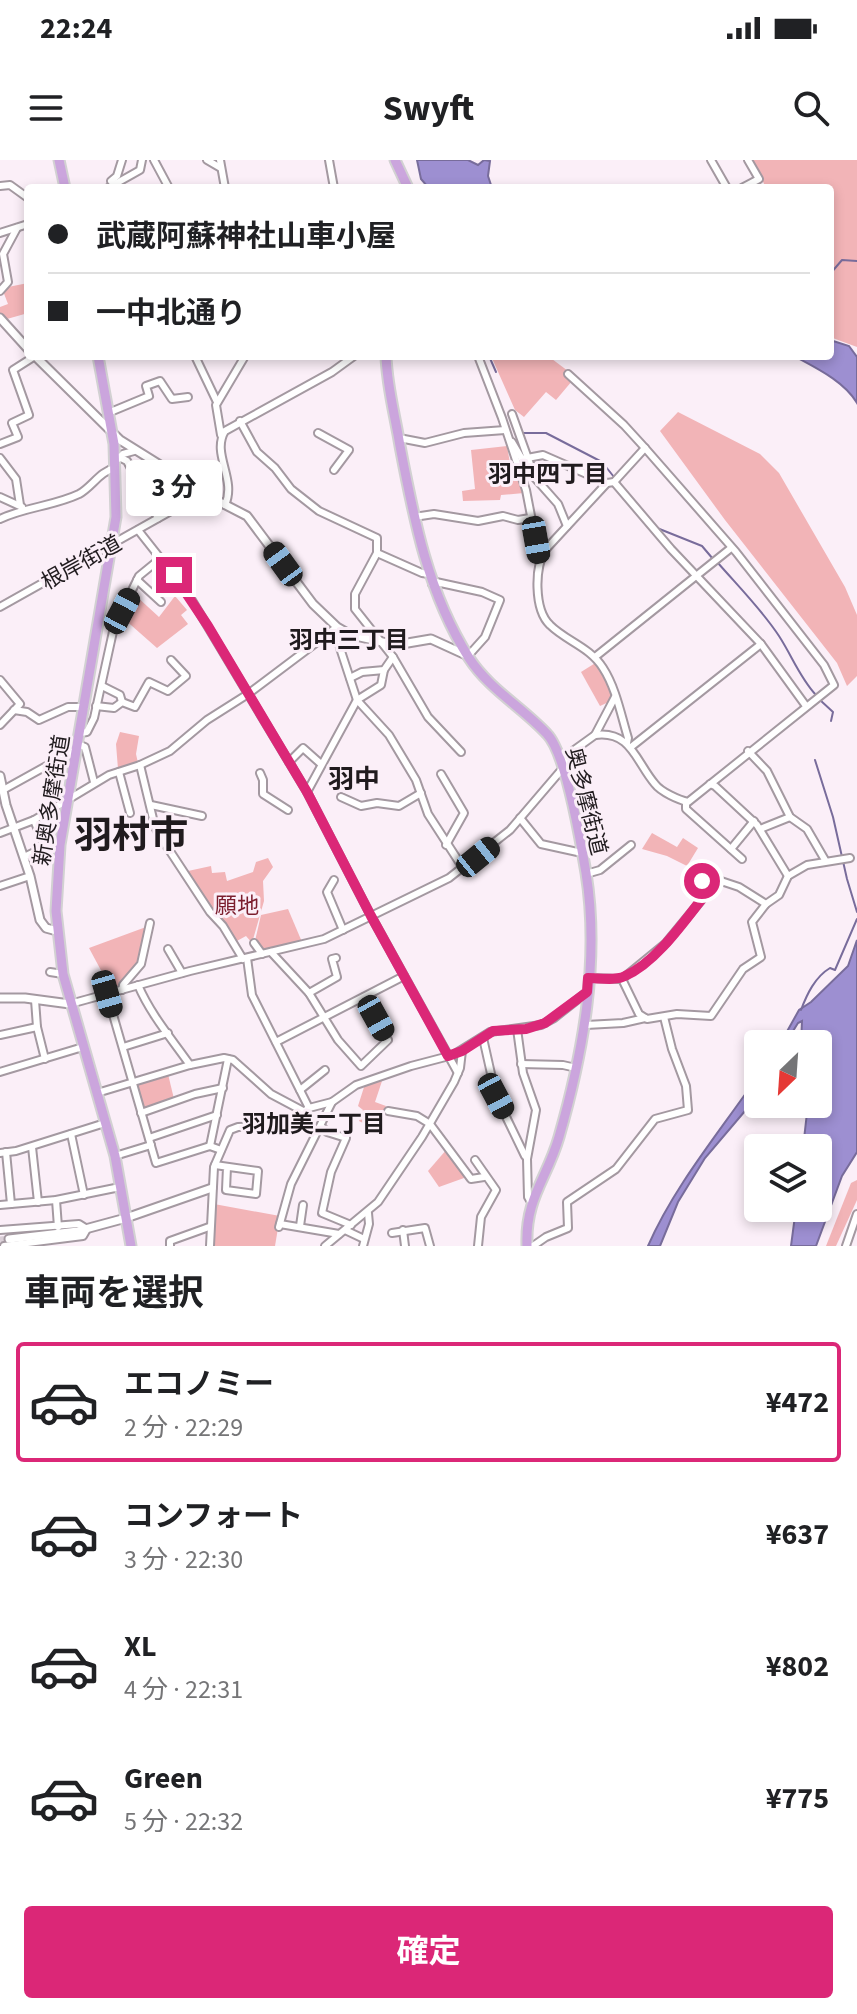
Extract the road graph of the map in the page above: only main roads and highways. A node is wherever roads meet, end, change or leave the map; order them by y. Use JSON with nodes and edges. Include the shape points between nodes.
{"nodes":[{"id":1,"x":59,"y":160,"type":"edge"},
{"id":2,"x":395,"y":160,"type":"edge"},
{"id":3,"x":64,"y":184,"type":"edge"},
{"id":4,"x":406,"y":184,"type":"edge"},
{"id":5,"x":99,"y":360,"type":"edge"},
{"id":6,"x":386,"y":360,"type":"edge"},
{"id":7,"x":131,"y":1246,"type":"edge"},
{"id":8,"x":530,"y":1246,"type":"edge"}],
"edges":[{"from":1,"to":3,"type":"main road"},
{"from":2,"to":4,"type":"main road"},
{"from":5,"to":7,"type":"main road","name":"新奥多摩街道","via":[[117,462],[117,504],[57,869],[57,931],[70,1004],[115,1156]]},
{"from":6,"to":8,"type":"main road","name":"奥多摩街道","via":[[387,385],[430,579],[468,656],[554,742],[586,874],[591,928],[586,1025],[557,1143],[531,1202]]}]}
